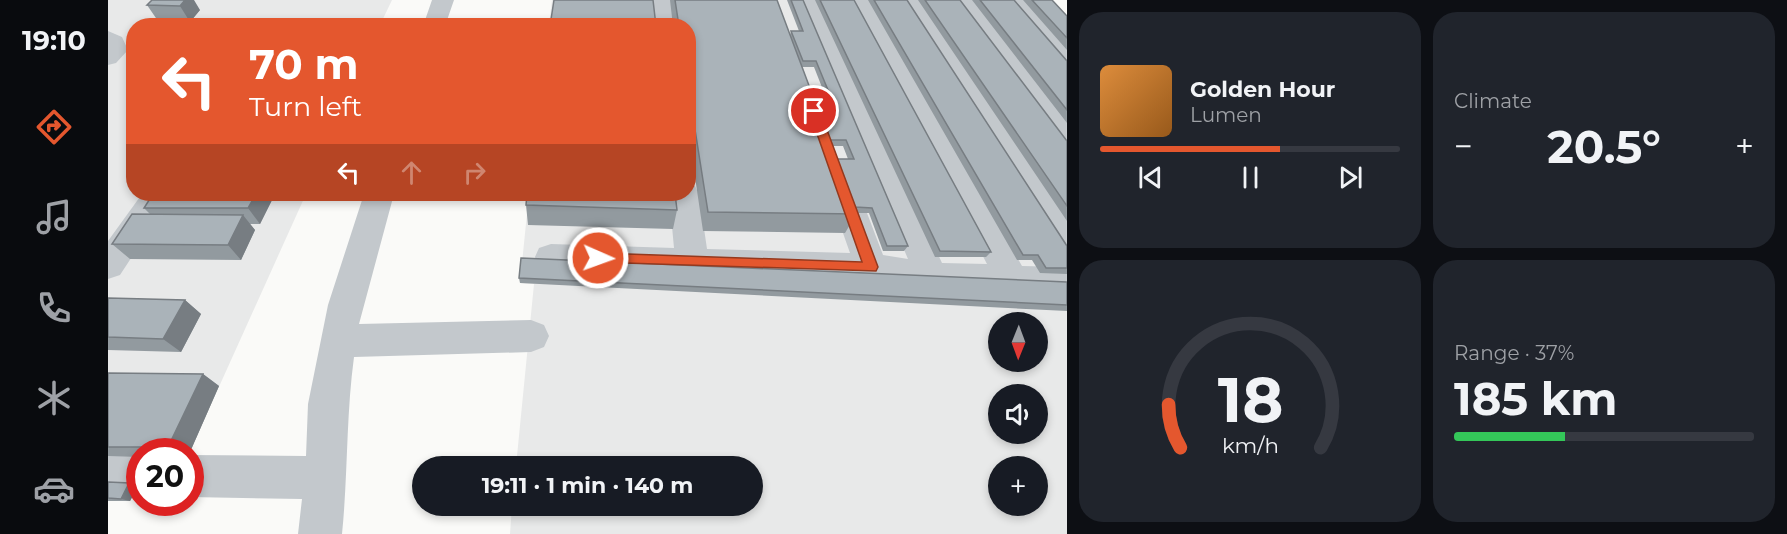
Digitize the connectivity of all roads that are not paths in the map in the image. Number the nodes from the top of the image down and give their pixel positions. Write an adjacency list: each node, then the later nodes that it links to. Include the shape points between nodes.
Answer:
1 (443, 0): 8 (street)
2 (660, 0): 9 (street)
3 (809, 0): 23 (street)
4 (860, 0): 24 (street)
5 (911, 0): 18 (street)
6 (963, 0): 13 (street)
7 (1015, 0): 12 (street)
8 (437, 18)
9 (662, 18)
10 (108, 38): 11 (street, via 116,50)
11 (108, 58)
12 (1067, 59)
13 (1067, 136)
14 (831, 156): 22 (street)
15 (153, 201): 21 (street)
16 (377, 201): 27 (street)
17 (685, 201): 20 (street)
18 (1067, 237)
19 (552, 257): 20 (street)
20 (692, 262): 22 (street)
21 (108, 266)
22 (871, 267): 23 (street)
23 (932, 276): 24 (street)
24 (1012, 279): 25 (street)
25 (1067, 281)
26 (531, 336): 27 (street)
27 (338, 341): 31 (street, via 328,404)
28 (108, 475): 29 (street)
29 (126, 476)
30 (204, 476): 31 (street)
31 (326, 478): 32 (street)
32 (320, 534)

